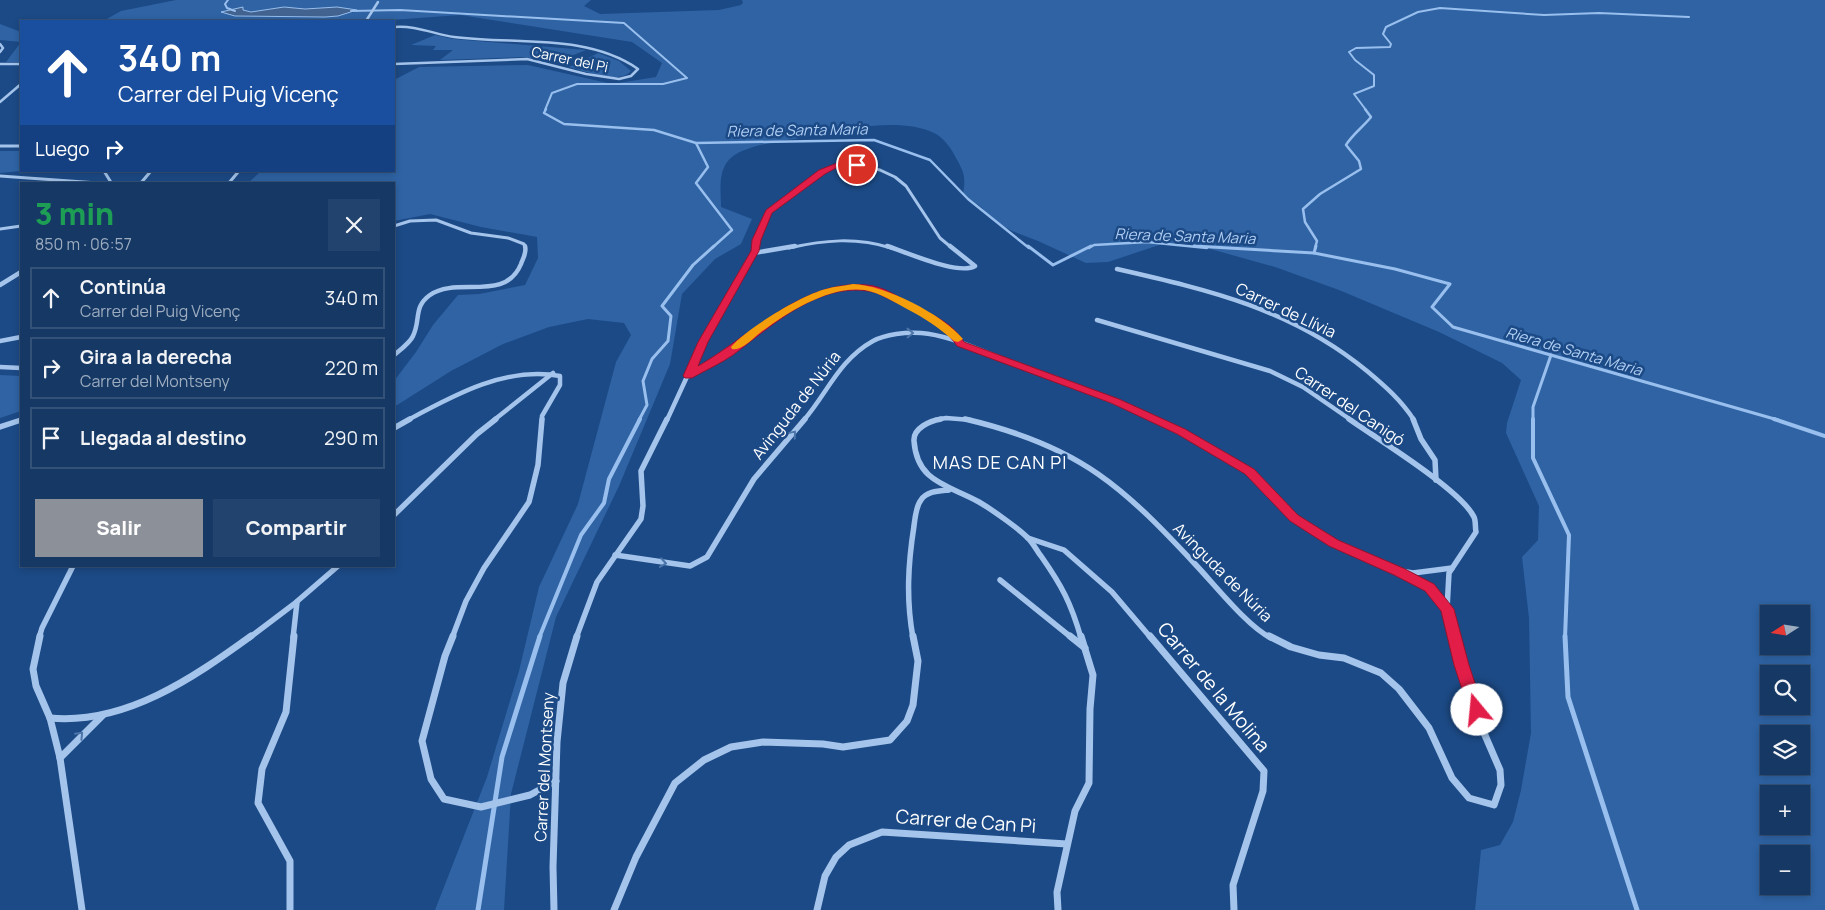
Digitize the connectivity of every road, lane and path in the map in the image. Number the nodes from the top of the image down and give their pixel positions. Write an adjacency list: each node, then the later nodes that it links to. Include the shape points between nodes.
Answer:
1 (378, 2): 2 (street)
2 (367, 20)
3 (395, 27): 8 (street, Carrer del Pi, via 414,27 460,38 578,46 625,60 638,69 628,77 610,79 527,59)
4 (0, 44): 5 (street, via 3,48)
5 (0, 52)
6 (0, 64): 7 (street)
7 (20, 64)
8 (395, 64)
9 (20, 85): 10 (street)
10 (0, 102)
11 (0, 146): 12 (street)
12 (20, 146)
13 (150, 172): 17 (street)
14 (238, 172): 18 (street)
15 (0, 176): 16 (street)
16 (84, 182)
17 (142, 182)
18 (230, 182)
19 (20, 226): 21 (street)
20 (395, 226): 30 (street, via 417,220 440,221 471,233 515,239 524,244 526,251 516,274 507,282 443,290 424,298 413,337)
21 (0, 229)
22 (754, 253): 22 (street, Carrer del Montseny, via 769,212 822,172 849,164 880,170 906,186 936,233 975,266 958,269 875,243 845,240 814,241); 34 (street, Carrer del Montseny, via 703,342)
23 (1117, 269): 38 (street, Carrer de Llívia, via 1245,302 1322,338 1344,352 1393,392 1413,419 1435,460)
24 (20, 273): 25 (street)
25 (0, 285)
26 (1097, 320): 38 (street, Carrer del Canigó, via 1285,377)
27 (20, 337): 28 (street)
28 (0, 341)
29 (960, 344): 34 (street, via 956,336 939,322 880,291 839,288 788,310 728,354); 42 (street, Avinguda de Núria, one-way to 29, via 690,566 707,557 754,479 857,350 896,334 922,333); 46 (street, Avinguda de Núria, via 1115,401 1181,432 1250,472 1294,518 1334,543)
30 (395, 354)
31 (0, 367): 32 (street)
32 (20, 368)
33 (553, 373): 36 (street, via 520,374 462,392); 40 (street, via 476,434); 54 (street, via 560,376 560,385 542,416 538,465 529,502 484,568 466,601 445,656 422,741 431,779 444,798 481,807 530,795)
34 (689, 376): 42 (street, Carrer del Montseny, via 641,471 641,519)
35 (20, 420): 37 (street)
36 (395, 427)
37 (0, 428)
38 (1436, 480): 45 (street, Carrer del Canigó, via 1474,517 1476,532)
39 (950, 490): 41 (street, Avinguda de Núria, via 979,502); 49 (street, Avinguda de Núria, via 920,466 914,437 921,427 946,418 998,427 1051,447 1092,470 1154,521 1264,634 1291,647 1344,658 1381,672 1399,689 1429,728 1452,778 1469,798 1494,805 1501,785 1500,770 1481,726); 59 (street, via 928,493 916,509 908,562 908,609 918,661 913,705 907,721 890,740 843,747 763,742 731,747 704,760 675,783 636,857)
40 (395, 514)
41 (1028, 538): 50 (street, Avinguda de Núria, via 1062,586); 62 (street, Carrer de la Molina, via 1064,550 1112,592 1264,771 1263,791 1233,885)
42 (615, 555): 54 (street, Carrer del Montseny, via 597,582 563,683)
43 (72, 567): 52 (street, via 42,628 35,653 36,686)
44 (337, 567): 48 (street)
45 (1452, 568): 46 (street, via 1413,573); 49 (street, Carrer del Canigó)
46 (1398, 571): 49 (street, Avinguda de Núria, via 1430,588)
47 (1000, 580): 50 (street)
48 (297, 602): 51 (street, via 178,686); 57 (street, via 286,712 262,769 258,803 290,861)
49 (1447, 609)
50 (1086, 648): 55 (street, Avinguda de Núria, via 1093,675 1089,783 1075,811)
51 (104, 715): 52 (street); 53 (street, one-way to 51)
52 (50, 718): 53 (street)
53 (60, 758): 56 (street)
54 (556, 781): 58 (street, Carrer del Montseny)
55 (1067, 844): 60 (street, Carrer de Can Pi, via 882,832 849,845 836,857 825,876); 61 (street, Avinguda de Núria, via 1057,892)
56 (82, 910)
57 (290, 910)
58 (554, 910)
59 (614, 910)
60 (817, 910)
61 (1058, 910)
62 (1234, 910)

